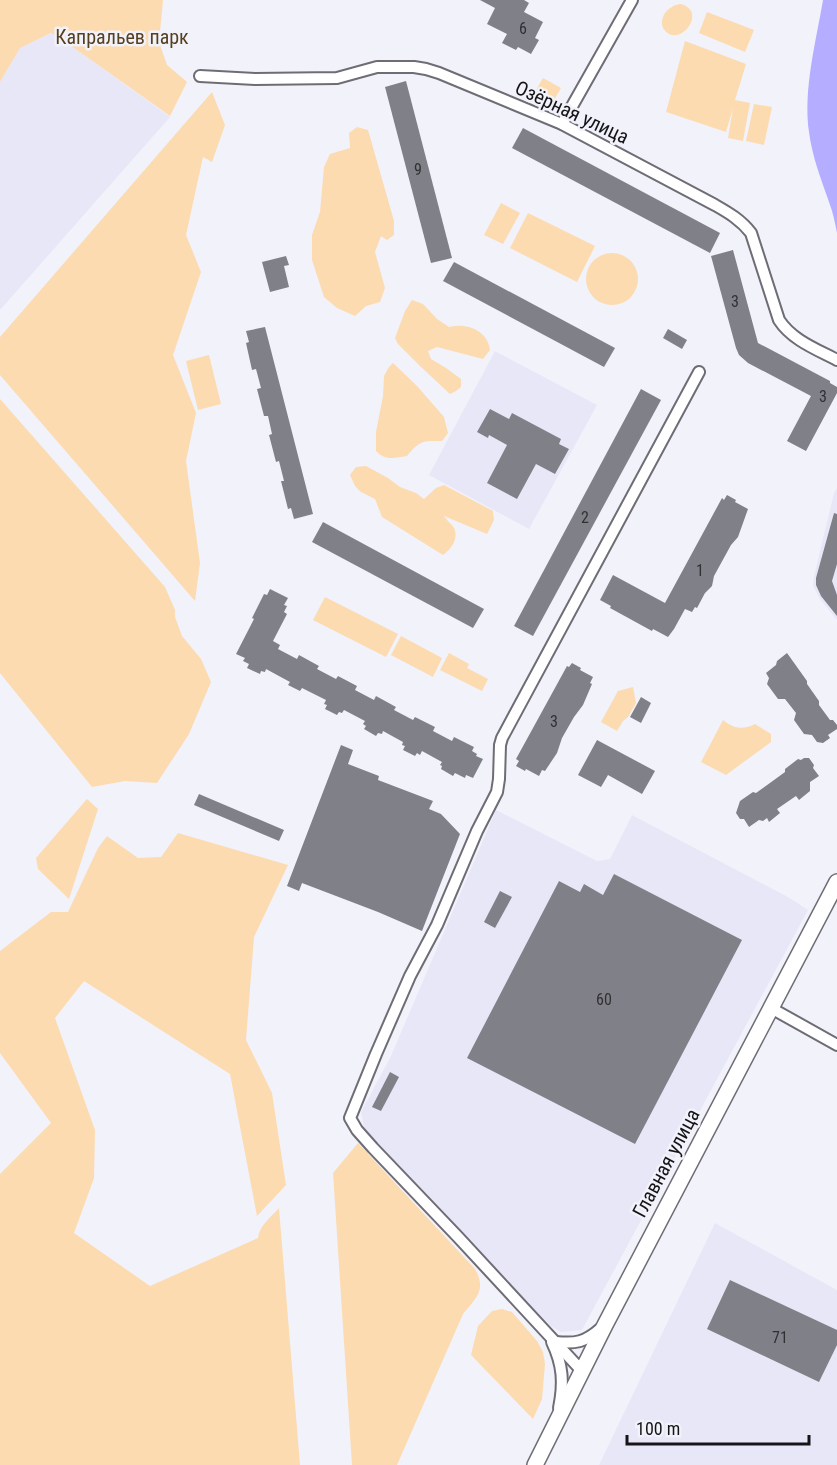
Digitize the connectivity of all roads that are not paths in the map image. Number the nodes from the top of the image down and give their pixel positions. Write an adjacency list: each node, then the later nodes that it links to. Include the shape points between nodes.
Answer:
1 (632, 0): 3 (street)
2 (200, 76): 3 (street, Озёрная улица, via 337,78 377,67 414,67 439,73)
3 (562, 124): 4 (street, Озёрная улица, via 735,216 751,233 785,330)
4 (837, 360)
5 (699, 372): 10 (street, via 502,738 497,792 405,986 350,1118 373,1148)
6 (837, 882): 7 (main road, Главная улица)
7 (771, 1008): 8 (street); 9 (main road, Главная улица)
8 (837, 1045)
9 (605, 1325): 11 (street, via 579,1342); 12 (main road, Главная улица)
10 (546, 1331): 11 (street); 13 (street, via 563,1375)
11 (556, 1342): 12 (street)
12 (582, 1371): 13 (main road, Главная улица)
13 (552, 1431): 14 (main road, Главная улица)
14 (535, 1465)

